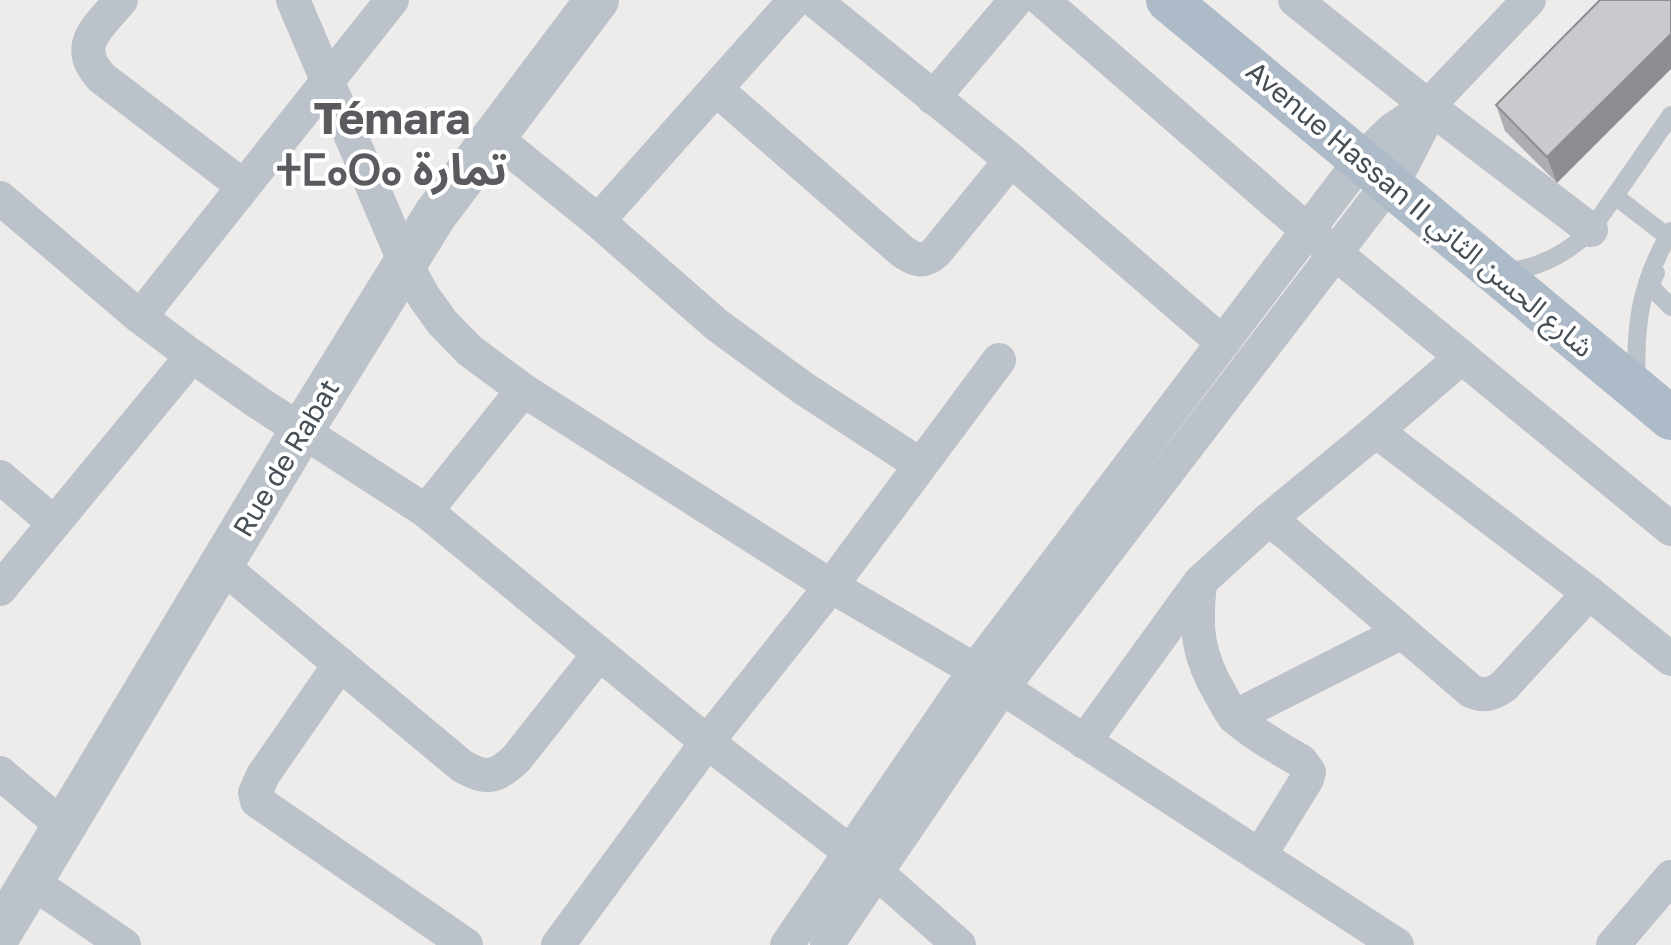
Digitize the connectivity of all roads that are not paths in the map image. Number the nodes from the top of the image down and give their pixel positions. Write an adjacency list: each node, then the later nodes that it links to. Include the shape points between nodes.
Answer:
1 (121, 0): 20 (street, via 89,43 86,52 93,69)
2 (293, 0): 12 (street)
3 (392, 0): 12 (street)
4 (795, 0): 13 (street)
5 (814, 0): 14 (street)
6 (1016, 0): 14 (street)
7 (1042, 0): 24 (street)
8 (1168, 0): 19 (main road, Avenue Hassan II شارع الحسن الثاني)
9 (1295, 0): 15 (street)
10 (1529, 0): 15 (street)
11 (586, 4): 17 (street, Rue de Rabat)
12 (327, 81): 20 (street); 28 (street)
13 (717, 90): 18 (street, via 919,261 936,252); 23 (street)
14 (933, 98): 18 (street)
15 (1428, 106): 19 (street, via 1392,130); 25 (street)
16 (1671, 115): 21 (lane)
17 (493, 136): 23 (street); 28 (street, Rue de Rabat)
18 (1011, 160): 32 (street)
19 (1375, 172): 24 (street); 27 (street); 29 (main road, Avenue Hassan II شارع الحسن الثاني)
20 (243, 186): 31 (street)
21 (1615, 196): 25 (lane); 26 (lane)
22 (0, 198): 31 (street)
23 (598, 221): 41 (street, via 717,325)
24 (1307, 230): 27 (street); 32 (street)
25 (1591, 230): 29 (lane, via 1548,261)
26 (1670, 239): 30 (lane, via 1652,280 1653,289); 37 (lane, via 1654,259 1642,302)
27 (1335, 252): 34 (street); 56 (street)
28 (405, 263): 36 (street, via 442,322 469,350); 39 (street, Rue de Rabat)
29 (1496, 272): 37 (main road, Avenue Hassan II شارع الحسن الثاني)
30 (1671, 307)
31 (140, 317): 33 (street)
32 (1223, 343): 56 (street)
33 (192, 356): 39 (street); 45 (street)
34 (1462, 357): 40 (street); 46 (street)
35 (999, 360): 41 (street)
36 (523, 390): 43 (street); 49 (street)
37 (1638, 390): 38 (main road, Avenue Hassan II شارع الحسن الثاني)
38 (1671, 418)
39 (302, 430): 43 (street); 47 (street, Rue de Rabat)
40 (1376, 431): 44 (street); 51 (street)
41 (919, 464): 49 (street)
42 (0, 477): 45 (street)
43 (426, 511): 53 (street)
44 (1268, 520): 48 (street); 52 (street)
45 (54, 523): 50 (street)
46 (1671, 529)
47 (222, 566): 55 (street); 61 (street, Rue de Rabat)
48 (1200, 582): 57 (street, via 1196,621 1203,660); 59 (street)
49 (831, 586): 56 (street); 58 (street)
50 (0, 589)
51 (1589, 593): 52 (street, via 1504,686 1486,695 1471,691); 54 (street)
52 (1402, 632): 57 (street)
53 (599, 654): 55 (street, via 516,759 488,777 462,766); 58 (street)
54 (1671, 659)
55 (340, 664): 69 (street, via 263,775 257,801)
56 (988, 679): 59 (street); 63 (street)
57 (1234, 717): 62 (street, via 1301,761 1309,772)
58 (707, 742): 63 (street); 70 (street)
59 (1084, 742): 62 (street)
60 (0, 773): 61 (street)
61 (65, 828): 65 (street, Rue de Rabat)
62 (1260, 855): 67 (street)
63 (863, 862): 71 (street); 72 (street); 73 (street)
64 (1671, 877): 74 (street)
65 (32, 882): 66 (street, Rue de Rabat); 68 (street)
66 (0, 933)
67 (1388, 942)
68 (124, 945)
69 (466, 945)
70 (558, 945)
71 (787, 945)
72 (827, 945)
73 (959, 945)
74 (1613, 945)

